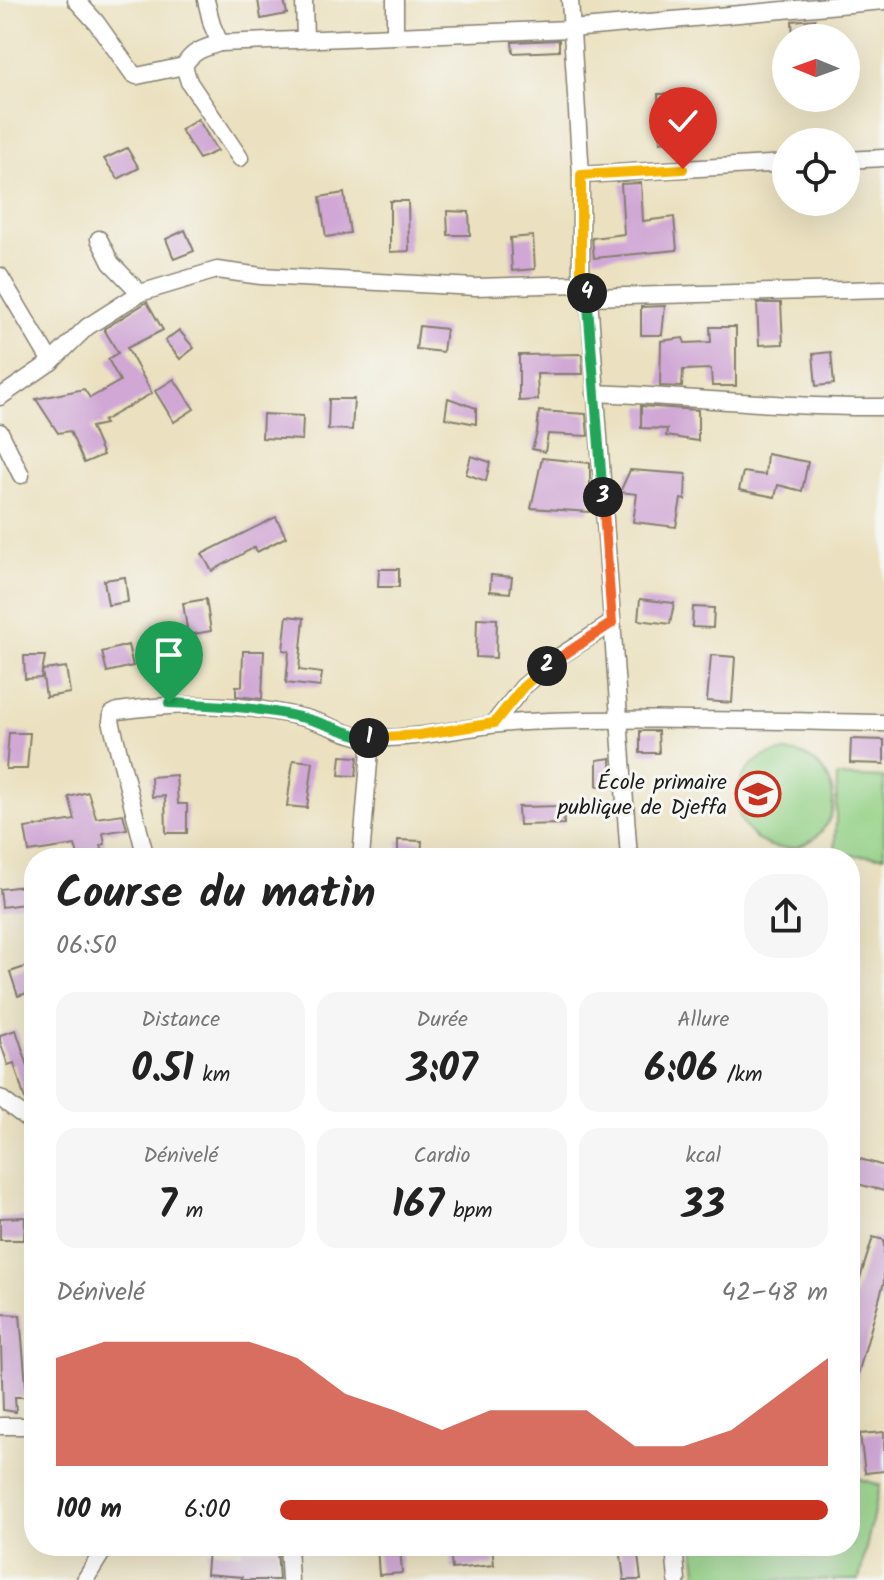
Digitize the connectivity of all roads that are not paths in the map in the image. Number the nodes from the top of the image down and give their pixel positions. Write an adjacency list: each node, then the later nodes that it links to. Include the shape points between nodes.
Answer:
1 (76, 0): 11 (street, via 133,74)
2 (206, 0): 10 (street)
3 (304, 0): 9 (street)
4 (395, 0): 8 (street)
5 (570, 0): 7 (street)
6 (884, 1): 7 (street)
7 (571, 29): 8 (street); 16 (street)
8 (395, 36): 9 (street)
9 (305, 39): 10 (street)
10 (220, 43): 11 (street, via 200,49)
11 (184, 66): 12 (street, via 189,82)
12 (240, 158)
13 (884, 158): 14 (street)
14 (860, 159)
15 (772, 164): 16 (street)
16 (581, 175): 20 (street)
17 (99, 239): 21 (street, via 111,263)
18 (0, 276): 22 (street)
19 (884, 289): 20 (street)
20 (585, 291): 21 (street, via 217,270); 23 (street)
21 (140, 293): 22 (street, via 87,327)
22 (51, 362): 24 (street)
23 (595, 393): 25 (street, via 813,408); 28 (street)
24 (0, 397)
25 (884, 407)
26 (0, 432): 27 (street)
27 (21, 475)
28 (612, 623): 29 (street); 30 (street, via 523,687)
29 (618, 718): 30 (street); 31 (street); 35 (street)
30 (494, 723): 32 (street)
31 (884, 723)
32 (371, 738): 33 (street, via 308,719 235,706 169,703 118,711 111,721); 34 (street)
33 (143, 848)
34 (362, 848)
35 (628, 848)
36 (0, 1098): 37 (street)
37 (24, 1116)
38 (0, 1426): 39 (street)
39 (24, 1426)
40 (100, 1556): 43 (street)
41 (289, 1556): 44 (street)
42 (675, 1556): 45 (street)
43 (85, 1580)
44 (290, 1580)
45 (677, 1580)

